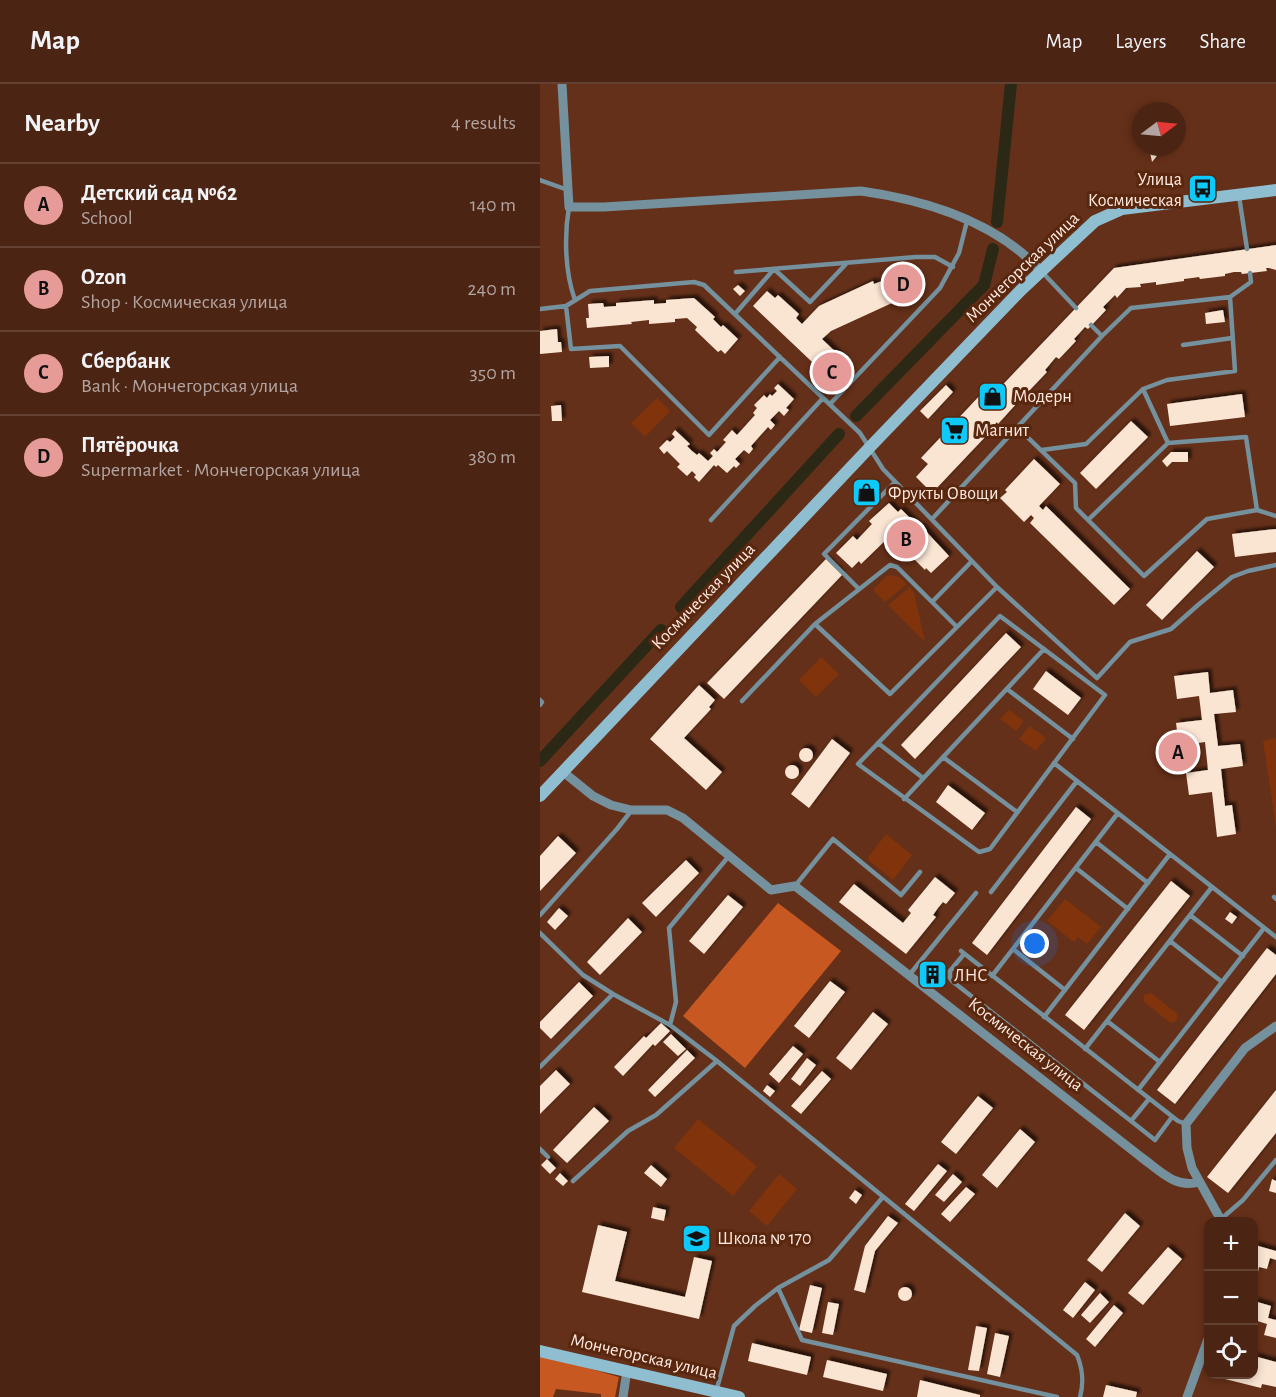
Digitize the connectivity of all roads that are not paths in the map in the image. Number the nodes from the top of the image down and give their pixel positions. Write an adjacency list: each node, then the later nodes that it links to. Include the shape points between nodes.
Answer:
1 (562, 84): 3 (street)
2 (540, 180): 3 (lane)
3 (568, 190): 6 (street)
4 (1276, 190): 5 (street, Мончегорская улица)
5 (1239, 194): 8 (lane); 12 (street, Мончегорская улица, via 1122,209 1105,215 1081,232)
6 (569, 207): 7 (street, via 861,190 896,195); 16 (lane, via 569,284)
7 (967, 220): 10 (lane); 12 (street, via 1018,250)
8 (1247, 249)
9 (846, 264): 10 (lane, via 935,257); 11 (lane); 11 (lane, via 810,302)
10 (953, 267): 28 (lane, via 940,288)
11 (774, 269): 13 (lane); 20 (lane)
12 (1041, 271): 18 (lane); 31 (street, Мончегорская улица)
13 (736, 272)
14 (1250, 273): 15 (lane, via 1251,282)
15 (1230, 297): 22 (lane, via 1131,308); 23 (lane)
16 (574, 300): 17 (lane); 20 (lane, via 590,291 694,282 704,285)
17 (566, 306): 19 (lane); 25 (lane, via 571,349 620,346 709,435)
18 (1076, 308)
19 (540, 309)
20 (735, 314): 25 (lane)
21 (1091, 325): 22 (lane)
22 (1102, 336): 29 (lane)
23 (1232, 338): 24 (lane); 26 (lane, via 1235,371 1167,380)
24 (1183, 345)
25 (780, 357): 27 (lane)
26 (1143, 389): 30 (lane); 32 (lane, via 1086,444)
27 (823, 398): 28 (lane); 36 (lane)
28 (830, 404): 31 (lane)
29 (1017, 427): 32 (lane); 37 (lane)
30 (1168, 442): 34 (lane, via 1246,437); 38 (lane)
31 (870, 447): 33 (lane); 55 (street, Космическая улица)
32 (1042, 450): 38 (lane, via 1075,483 1076,508)
33 (895, 482): 37 (lane); 42 (lane, via 824,554)
34 (1257, 510): 35 (lane); 38 (lane, via 1207,519 1144,576)
35 (1276, 516)
36 (711, 519)
37 (932, 519): 39 (lane)
38 (1088, 520)
39 (972, 561): 41 (lane); 43 (lane)
40 (1276, 565): 41 (lane, via 1232,577 1171,629 1130,642 1097,678)
41 (997, 587): 45 (lane)
42 (859, 589): 43 (lane, via 886,567 894,566); 44 (lane)
43 (932, 602): 45 (lane)
44 (815, 624): 45 (lane, via 890,694); 49 (lane)
45 (957, 627)
46 (1044, 649): 47 (lane); 51 (lane, via 1105,695); 52 (lane, via 1000,616)
47 (1007, 689): 51 (lane); 53 (lane)
48 (540, 700): 50 (lane)
49 (742, 701)
50 (540, 705)
51 (1073, 739): 54 (lane)
52 (878, 743): 56 (lane); 59 (lane, via 858,764)
53 (943, 757): 56 (lane); 61 (lane)
54 (1054, 764): 57 (lane); 61 (lane)
55 (562, 771): 58 (street, Космическая улица); 60 (street, via 593,796 611,806)
56 (923, 778): 59 (lane)
57 (1077, 782): 62 (lane); 72 (lane)
58 (540, 795)
59 (904, 799): 61 (lane, via 978,852 990,849)
60 (631, 810): 65 (street, via 667,810 683,818); 74 (lane)
61 (1017, 813)
62 (1118, 813): 63 (lane); 64 (lane)
63 (1096, 842): 66 (lane); 68 (lane)
64 (1170, 854): 68 (lane); 70 (lane)
65 (729, 856): 69 (street, via 771,890); 89 (lane, via 669,928 676,1002)
66 (1076, 868): 73 (lane); 80 (lane)
67 (920, 872): 69 (lane, via 901,896 833,839)
68 (1148, 883): 73 (lane)
69 (795, 886): 82 (street, Космическая улица)
70 (1212, 886): 75 (lane); 76 (lane)
71 (976, 892): 82 (lane)
72 (991, 892)
73 (1128, 909): 85 (lane)
74 (540, 915)
75 (1190, 915): 79 (lane); 81 (lane)
76 (1264, 928): 78 (lane); 81 (lane)
77 (540, 933): 86 (lane, via 583,975)
78 (1276, 937)
79 (1170, 941): 84 (lane); 88 (lane)
80 (1013, 949): 83 (lane); 85 (lane)
81 (1243, 956): 84 (lane)
82 (909, 976): 104 (street, Космическая улица, via 1174,1182)
83 (992, 976): 87 (lane); 98 (lane, via 962,952 950,971 952,981)
84 (1222, 982): 93 (lane)
85 (1065, 990): 87 (lane)
86 (613, 994): 89 (lane); 94 (lane)
87 (1044, 1017): 91 (lane)
88 (1107, 1021): 91 (lane); 93 (lane)
89 (670, 1025): 92 (lane)
90 (1276, 1026): 99 (street, via 1245,1048)
91 (1085, 1049): 95 (lane)
92 (717, 1061): 103 (lane, via 656,1115 628,1131); 105 (lane)
93 (1160, 1062): 95 (lane)
94 (540, 1066)
95 (1138, 1090): 96 (lane)
96 (1149, 1099): 97 (lane); 98 (lane)
97 (1172, 1117): 98 (lane, via 1155,1140); 99 (lane)
98 (1131, 1122)
99 (1186, 1124): 104 (street, via 1189,1158)
100 (540, 1149): 101 (lane)
101 (548, 1157)
102 (1276, 1160): 107 (lane)
103 (573, 1181)
104 (1199, 1182): 106 (street)
105 (884, 1197): 108 (lane, via 829,1260); 116 (lane, via 1077,1355 1082,1367)
106 (1220, 1217)
107 (1225, 1217)
108 (778, 1288): 112 (lane, via 734,1326); 115 (lane, via 802,1340)
109 (540, 1351): 111 (street, Мончегорская улица)
110 (1204, 1352): 117 (street)
111 (627, 1370): 112 (street, Мончегорская улица); 113 (street)
112 (716, 1392): 114 (street, Мончегорская улица)
113 (622, 1397)
114 (739, 1397)
115 (1057, 1397)
116 (1080, 1397)
117 (1187, 1397)

